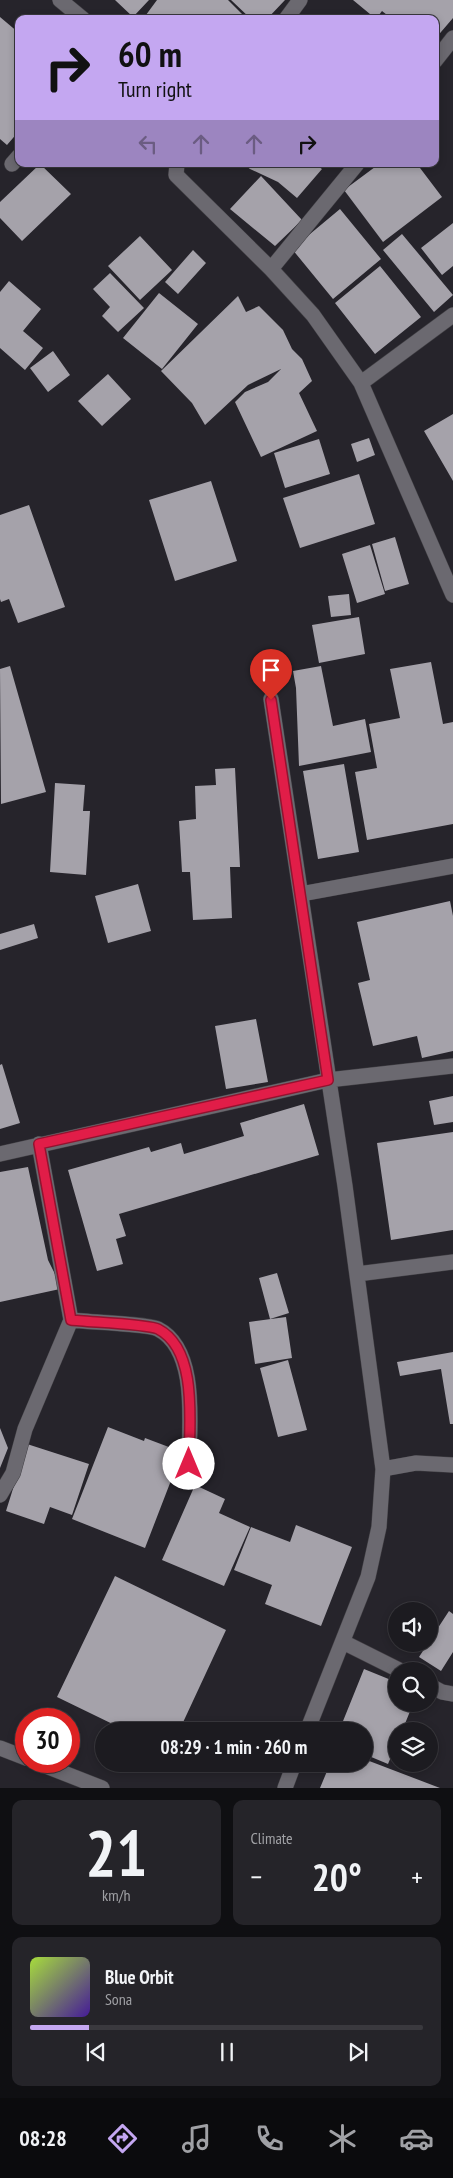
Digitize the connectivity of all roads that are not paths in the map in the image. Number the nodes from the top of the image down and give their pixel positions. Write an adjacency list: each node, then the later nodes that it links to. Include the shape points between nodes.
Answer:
1 (60, 0): 3 (street)
2 (300, 0): 4 (street)
3 (79, 15)
4 (289, 15)
5 (453, 38): 6 (street)
6 (439, 56)
7 (177, 167): 9 (street, via 176,176)
8 (355, 167): 9 (street)
9 (270, 269): 11 (street, via 313,315)
10 (453, 315): 11 (street)
11 (361, 383): 12 (street)
12 (453, 595)
13 (271, 700): 15 (street)
14 (453, 866): 15 (street)
15 (301, 894): 17 (street)
16 (453, 1066): 17 (street)
17 (328, 1080): 18 (street); 21 (street)
18 (39, 1144): 19 (street); 22 (street)
19 (0, 1154)
20 (453, 1262): 21 (street)
21 (357, 1274): 25 (street)
22 (71, 1320): 23 (street, via 158,1329 175,1344 188,1376); 26 (street, via 24,1429 12,1473)
23 (189, 1464)
24 (453, 1465): 25 (street, via 416,1464)
25 (383, 1469): 27 (street, via 379,1527 368,1577)
26 (0, 1495)
27 (343, 1642): 28 (street); 31 (street)
28 (388, 1664)
29 (438, 1690): 30 (street)
30 (453, 1694)
31 (311, 1722)
32 (0, 1748): 33 (street)
33 (15, 1754)
34 (291, 1772): 37 (street)
35 (64, 1773): 36 (street)
36 (102, 1788)
37 (285, 1788)

